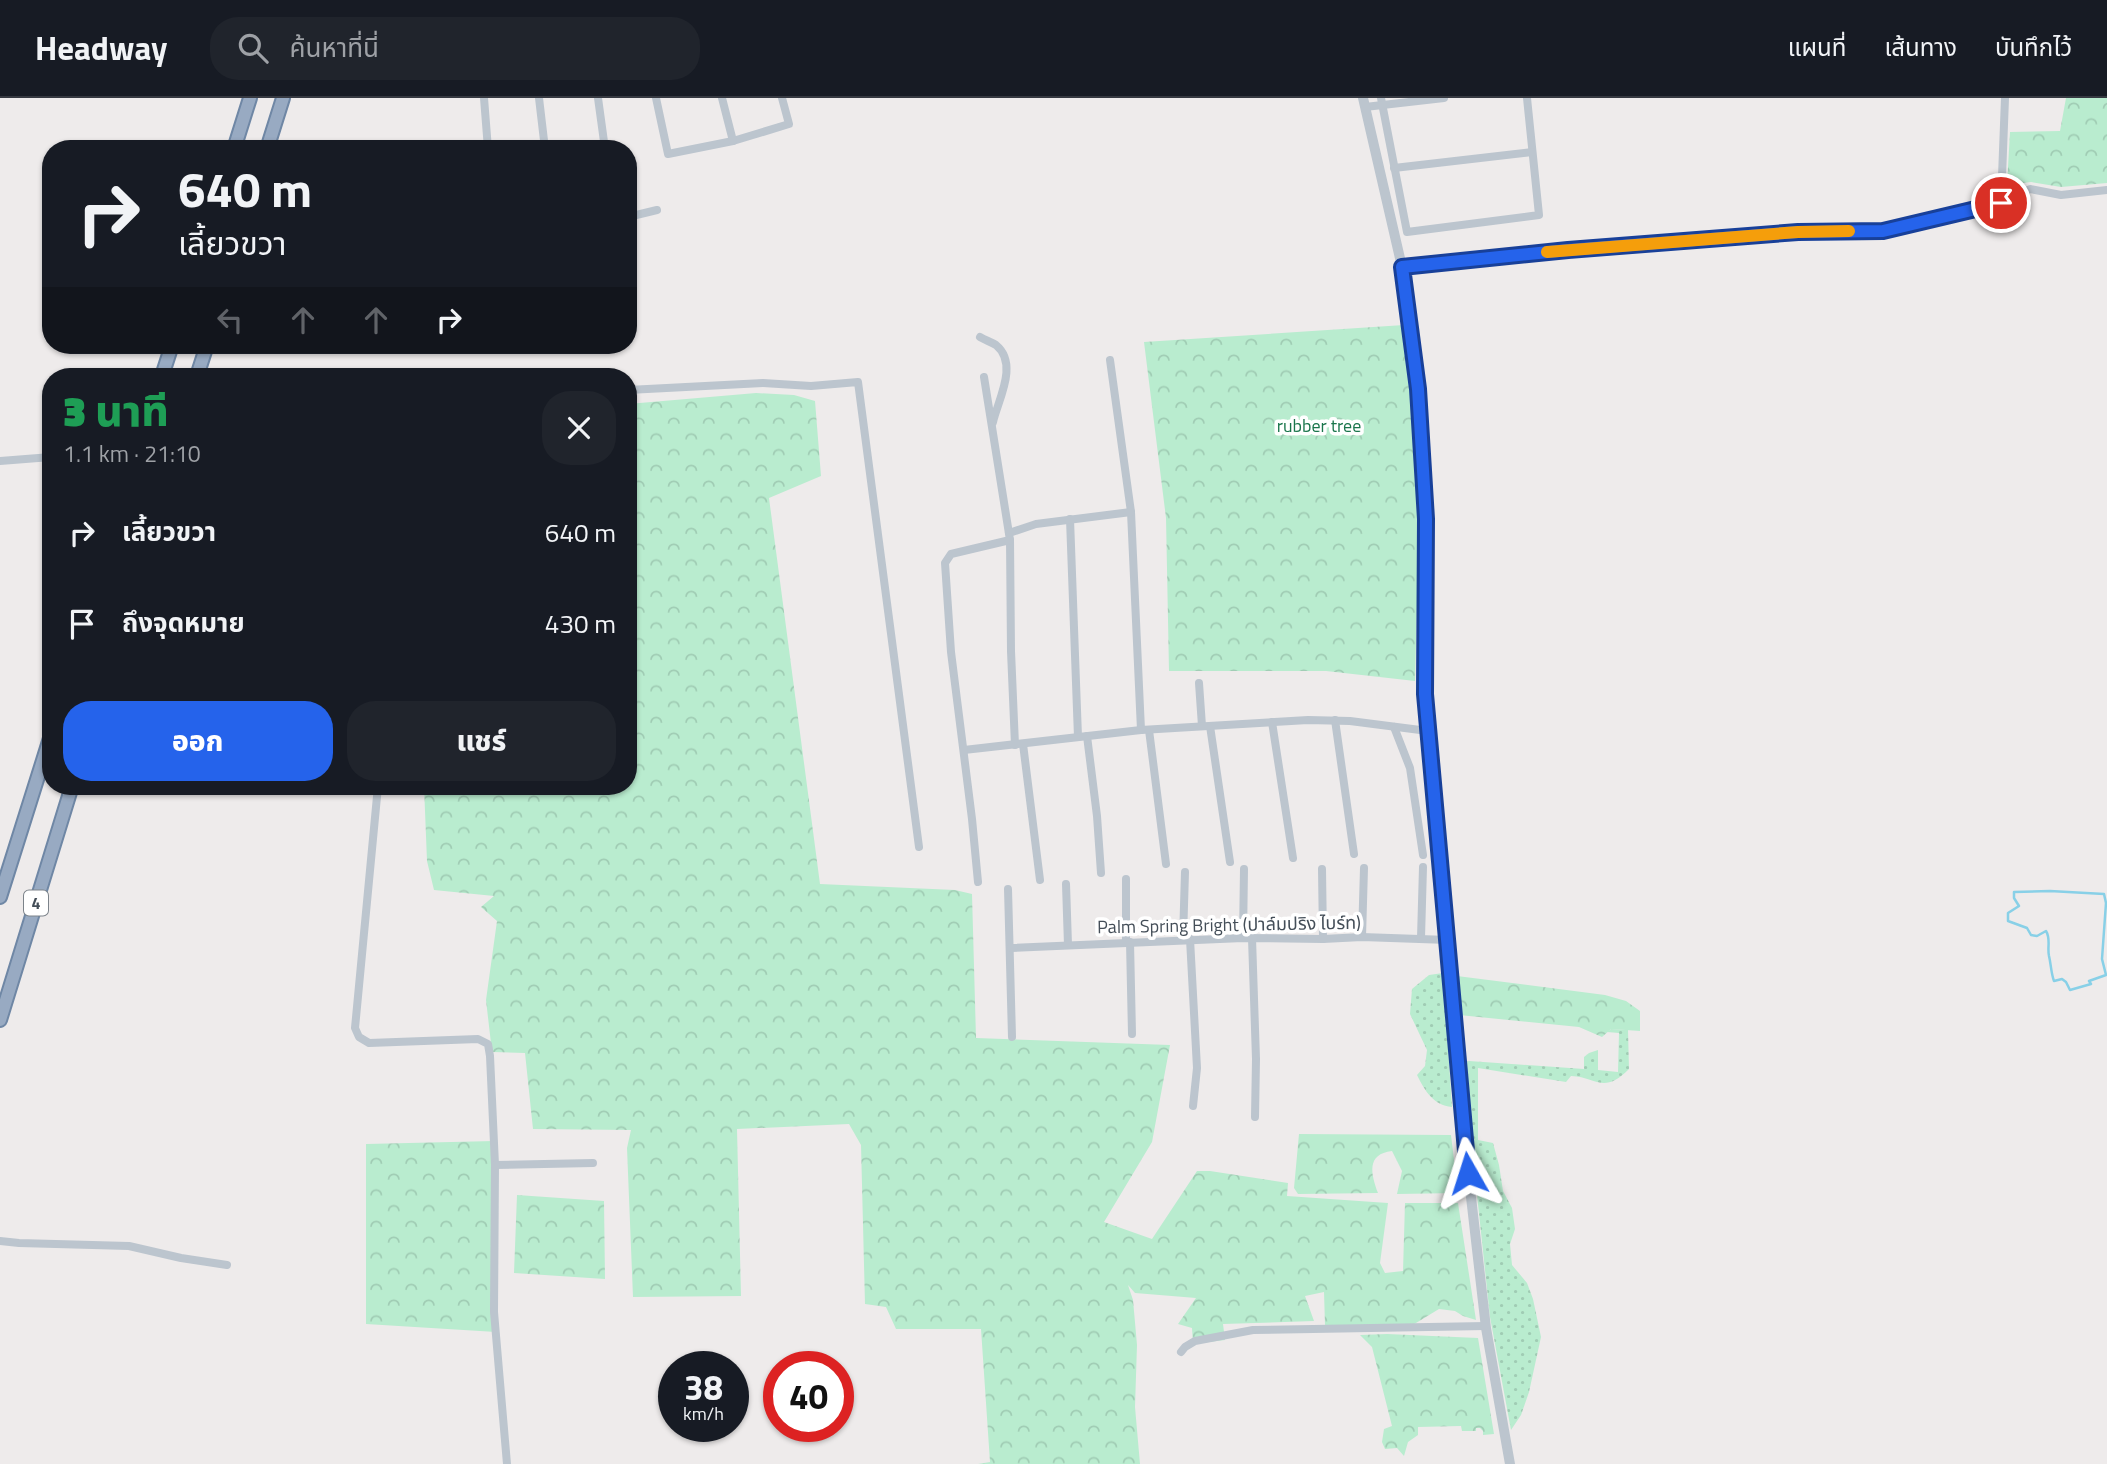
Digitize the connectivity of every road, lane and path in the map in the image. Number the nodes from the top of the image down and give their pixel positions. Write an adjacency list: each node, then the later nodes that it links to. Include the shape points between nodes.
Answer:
1 (250, 98): 14 (highway)
2 (283, 98): 15 (highway)
3 (484, 98): 16 (street)
4 (539, 98): 17 (street)
5 (598, 98): 18 (street)
6 (656, 98): 19 (street, via 667,154)
7 (722, 98): 19 (street)
8 (782, 98): 19 (street, via 789,124)
9 (1444, 98): 12 (street)
10 (1527, 98): 20 (street)
11 (2005, 98): 23 (street)
12 (1381, 102): 13 (street); 21 (street)
13 (1364, 103): 26 (street)
14 (237, 140)
15 (271, 140)
16 (487, 140)
17 (544, 140)
18 (604, 140)
19 (733, 141)
20 (1532, 152): 21 (street); 21 (street, via 1539,215 1407,232)
21 (1394, 168)
22 (2107, 190): 23 (street, via 2061,195 2030,189)
23 (2001, 203): 26 (street, via 1883,231 1798,232)
24 (657, 209): 25 (street)
25 (637, 215)
26 (1402, 267): 43 (street, via 1418,389 1426,519)
27 (981, 337): 31 (street, via 1003,353 1006,362)
28 (1110, 360): 34 (street)
29 (984, 377): 31 (street)
30 (637, 390): 51 (street, via 858,382)
31 (992, 429): 36 (street)
32 (42, 458): 33 (street)
33 (0, 461)
34 (1131, 512): 35 (street); 42 (street)
35 (1070, 519): 36 (street, via 1036,524); 45 (street)
36 (1009, 536): 46 (street, via 1011,651); 47 (street, via 951,554 946,560 951,652)
37 (1199, 682): 40 (street)
38 (1335, 720): 39 (street); 41 (street); 52 (street)
39 (1272, 722): 40 (street); 54 (street)
40 (1206, 726): 42 (street); 55 (street)
41 (1394, 727): 43 (street); 53 (street, via 1410,768)
42 (1145, 730): 44 (street); 56 (street)
43 (1428, 731): 74 (street)
44 (1087, 736): 45 (street); 62 (street)
45 (1078, 737): 46 (street)
46 (1019, 744): 47 (street); 64 (street)
47 (964, 750): 65 (street)
48 (42, 764): 68 (highway, 4)
49 (69, 795): 78 (highway, 4)
50 (377, 795): 84 (street, via 355,1028 369,1043 478,1039 488,1044)
51 (919, 847)
52 (1354, 853)
53 (1423, 855)
54 (1293, 858)
55 (1230, 862)
56 (1166, 864)
57 (1423, 867): 71 (street)
58 (1364, 868): 69 (street)
59 (1244, 869): 70 (street)
60 (1322, 869): 73 (street)
61 (1185, 872): 72 (street)
62 (1101, 873)
63 (1126, 879): 75 (street)
64 (1040, 880)
65 (978, 882)
66 (1066, 884): 76 (street)
67 (1008, 889): 77 (street)
68 (0, 897)
69 (1362, 937): 71 (street, Palm Spring Bright (ปาล์มปริง ไบร์ท)); 73 (street, Palm Spring Bright (ปาล์มปริง ไบร์ท))
70 (1248, 938): 72 (street, Palm Spring Bright (ปาล์มปริง ไบร์ท)); 73 (street, Palm Spring Bright (ปาล์มปริง ไบร์ท)); 82 (street)
71 (1421, 938): 74 (street, Palm Spring Bright (ปาล์มปริง ไบร์ท))
72 (1187, 939): 75 (street, Palm Spring Bright (ปาล์มปริง ไบร์ท)); 81 (street, via 1197,1068)
73 (1323, 939)
74 (1448, 940): 87 (street)
75 (1128, 942): 76 (street, Palm Spring Bright (ปาล์มปริง ไบร์ท)); 79 (street)
76 (1068, 945): 77 (street, Palm Spring Bright (ปาล์มปริง ไบร์ท))
77 (1011, 948): 80 (street)
78 (0, 1020)
79 (1132, 1034)
80 (1012, 1037)
81 (1193, 1107)
82 (1255, 1117)
83 (593, 1163): 84 (street)
84 (495, 1165): 89 (street, via 494,1312)
85 (0, 1241): 86 (street, via 129,1246)
86 (227, 1265)
87 (1486, 1326): 88 (street, via 1254,1330 1195,1341); 90 (street)
88 (1181, 1352)
89 (507, 1464)
90 (1510, 1464)

